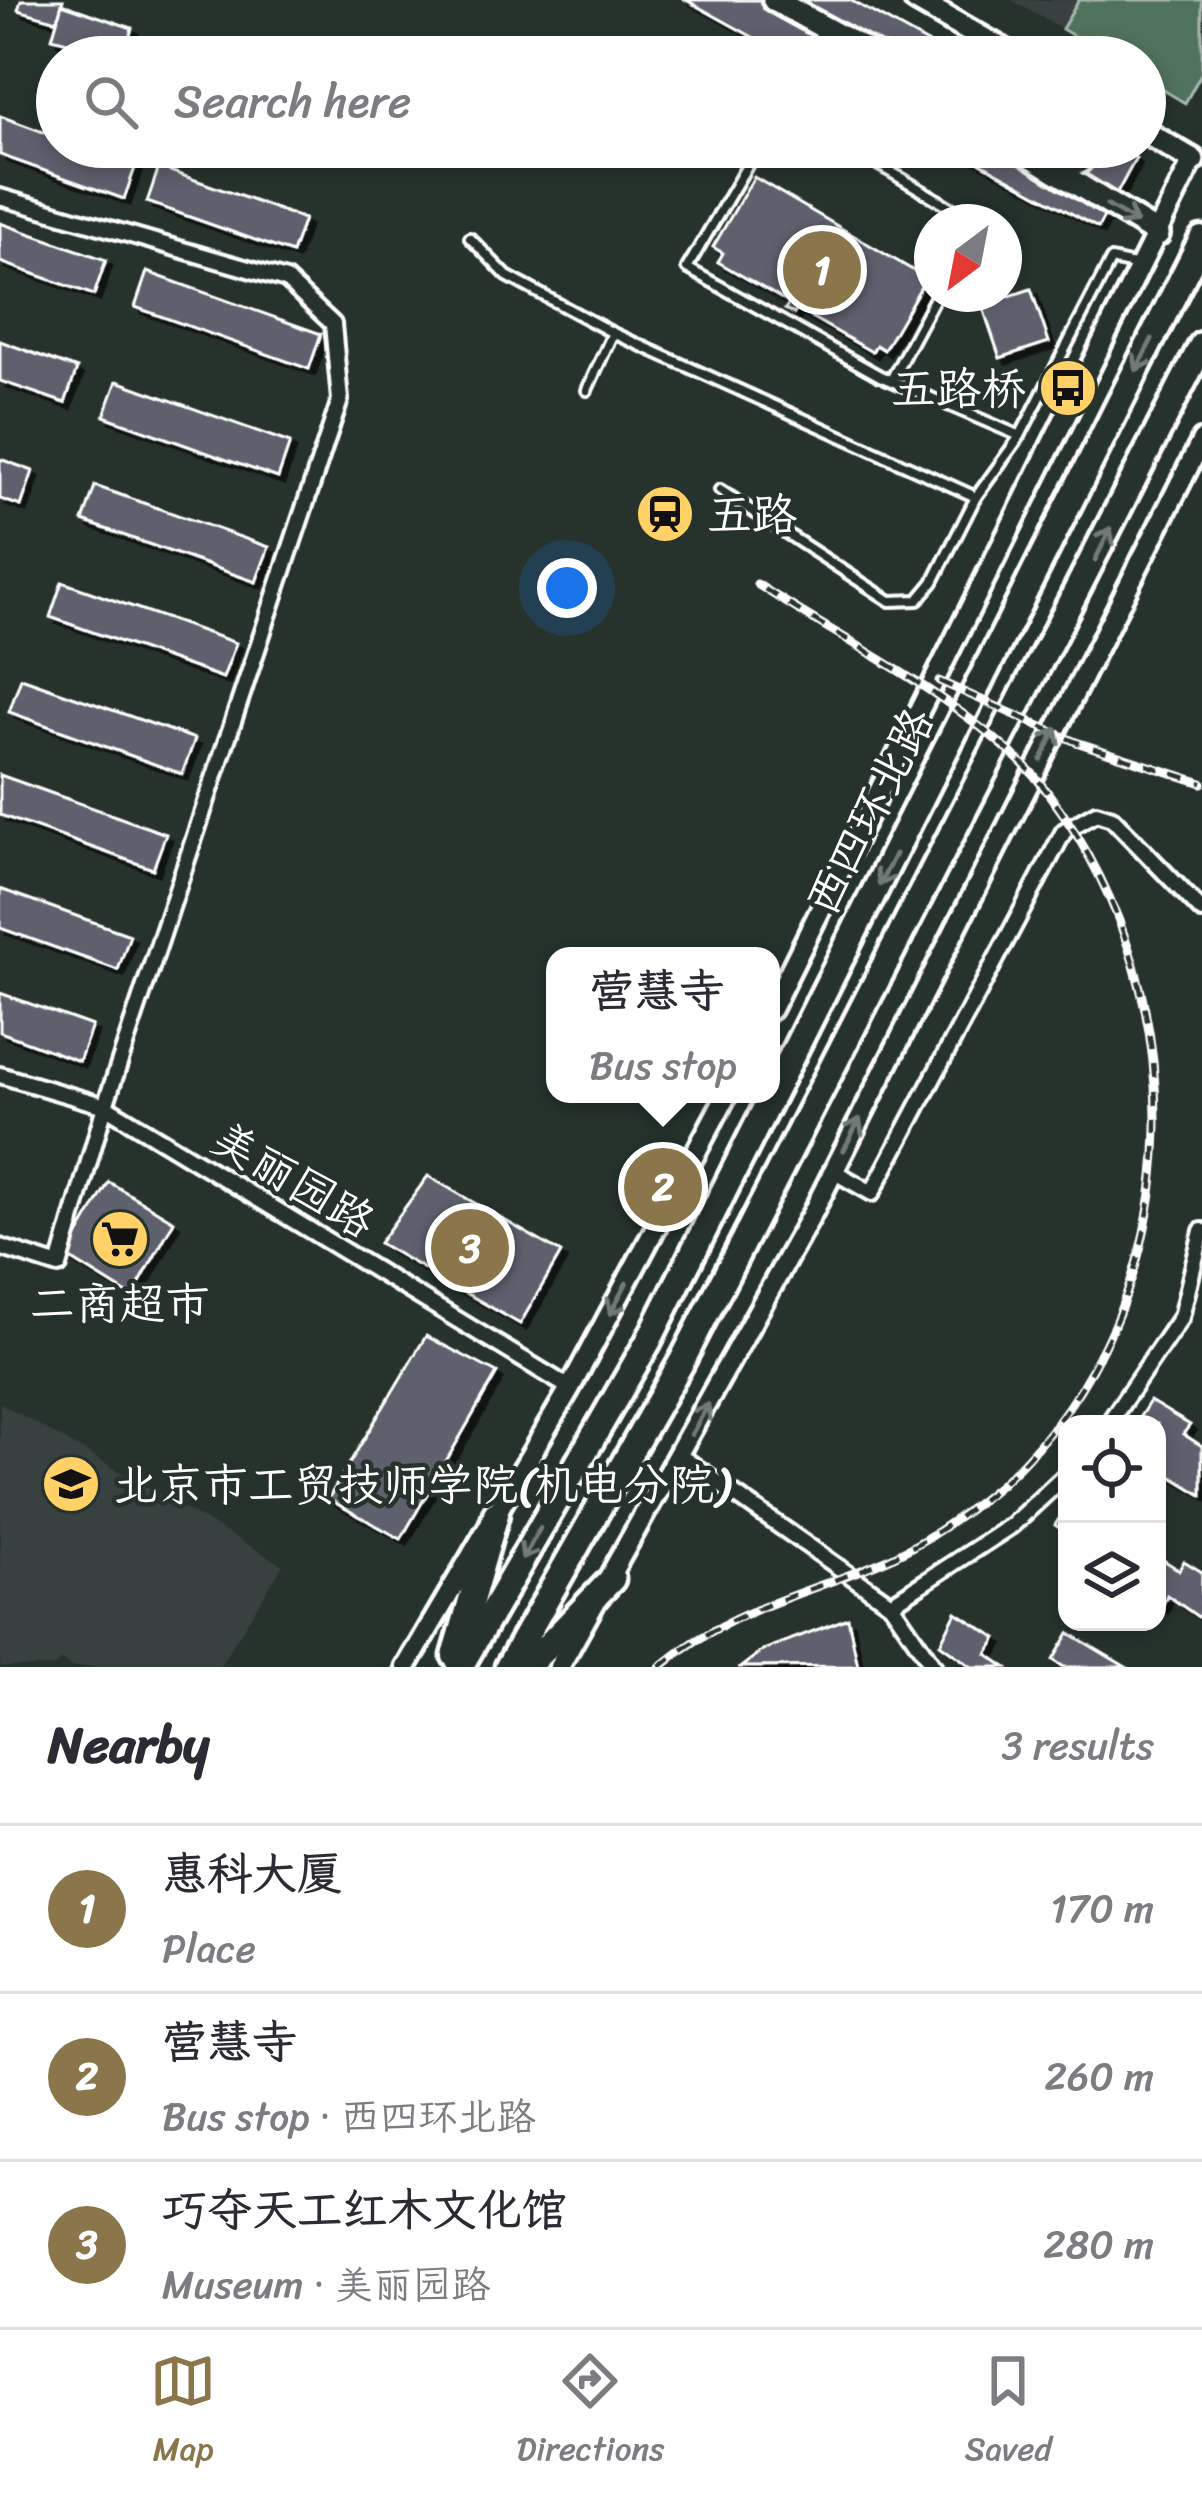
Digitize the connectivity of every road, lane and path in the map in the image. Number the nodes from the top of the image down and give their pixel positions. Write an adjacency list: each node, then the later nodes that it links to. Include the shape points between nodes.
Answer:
1 (774, 0): 3 (main road)
2 (916, 0): 4 (main road)
3 (834, 36)
4 (979, 36)
5 (1166, 144): 6 (main road)
6 (1193, 160): 12 (street, 西四环北路)
7 (746, 168): 19 (lane, via 687,268)
8 (1051, 168): 12 (main road, one-way to 12)
9 (886, 169): 11 (lane)
10 (0, 197): 31 (street, via 286,280 333,324 340,400)
11 (945, 204)
12 (1158, 234): 15 (street, 西四环北路)
13 (470, 238): 17 (lane, via 507,276)
14 (1202, 239): 28 (highway, 西四环北路, one-way to 28)
15 (1141, 266): 21 (lane, via 1111,260); 26 (street, 西四环北路)
16 (927, 312): 19 (lane)
17 (613, 333): 20 (lane); 24 (lane)
18 (1202, 345): 44 (highway, 西四环北路, one-way to 18, via 682,1360)
19 (891, 380): 21 (lane)
20 (587, 390)
21 (1020, 436): 24 (lane)
22 (1202, 440): 32 (street, one-way to 22)
23 (719, 490): 24 (lane, via 890,601 918,600 933,582)
24 (976, 497)
25 (1202, 911): 32 (street, via 1112,818 1096,814 1064,831 872,1193)
26 (780, 991)
27 (0, 1075): 31 (street, 美丽园路)
28 (780, 1079)
29 (722, 1103): 35 (street, one-way to 35)
30 (768, 1103): 43 (highway, 西四环北路, one-way to 43, via 648,1342)
31 (104, 1106): 34 (street, via 59,1266); 35 (street, 美丽园路)
32 (833, 1171): 37 (street, one-way to 32)
33 (1202, 1232): 36 (street, via 1181,1317)
34 (0, 1247)
35 (570, 1388): 39 (street)
36 (1114, 1415)
37 (680, 1456): 40 (street); 41 (street)
38 (1058, 1482): 41 (street, via 1012,1525)
39 (496, 1514): 42 (street); 43 (highway)
40 (613, 1579): 45 (highway); 46 (street)
41 (891, 1604): 47 (street)
42 (406, 1667)
43 (456, 1667)
44 (508, 1667)
45 (527, 1667)
46 (559, 1667)
47 (934, 1667)

